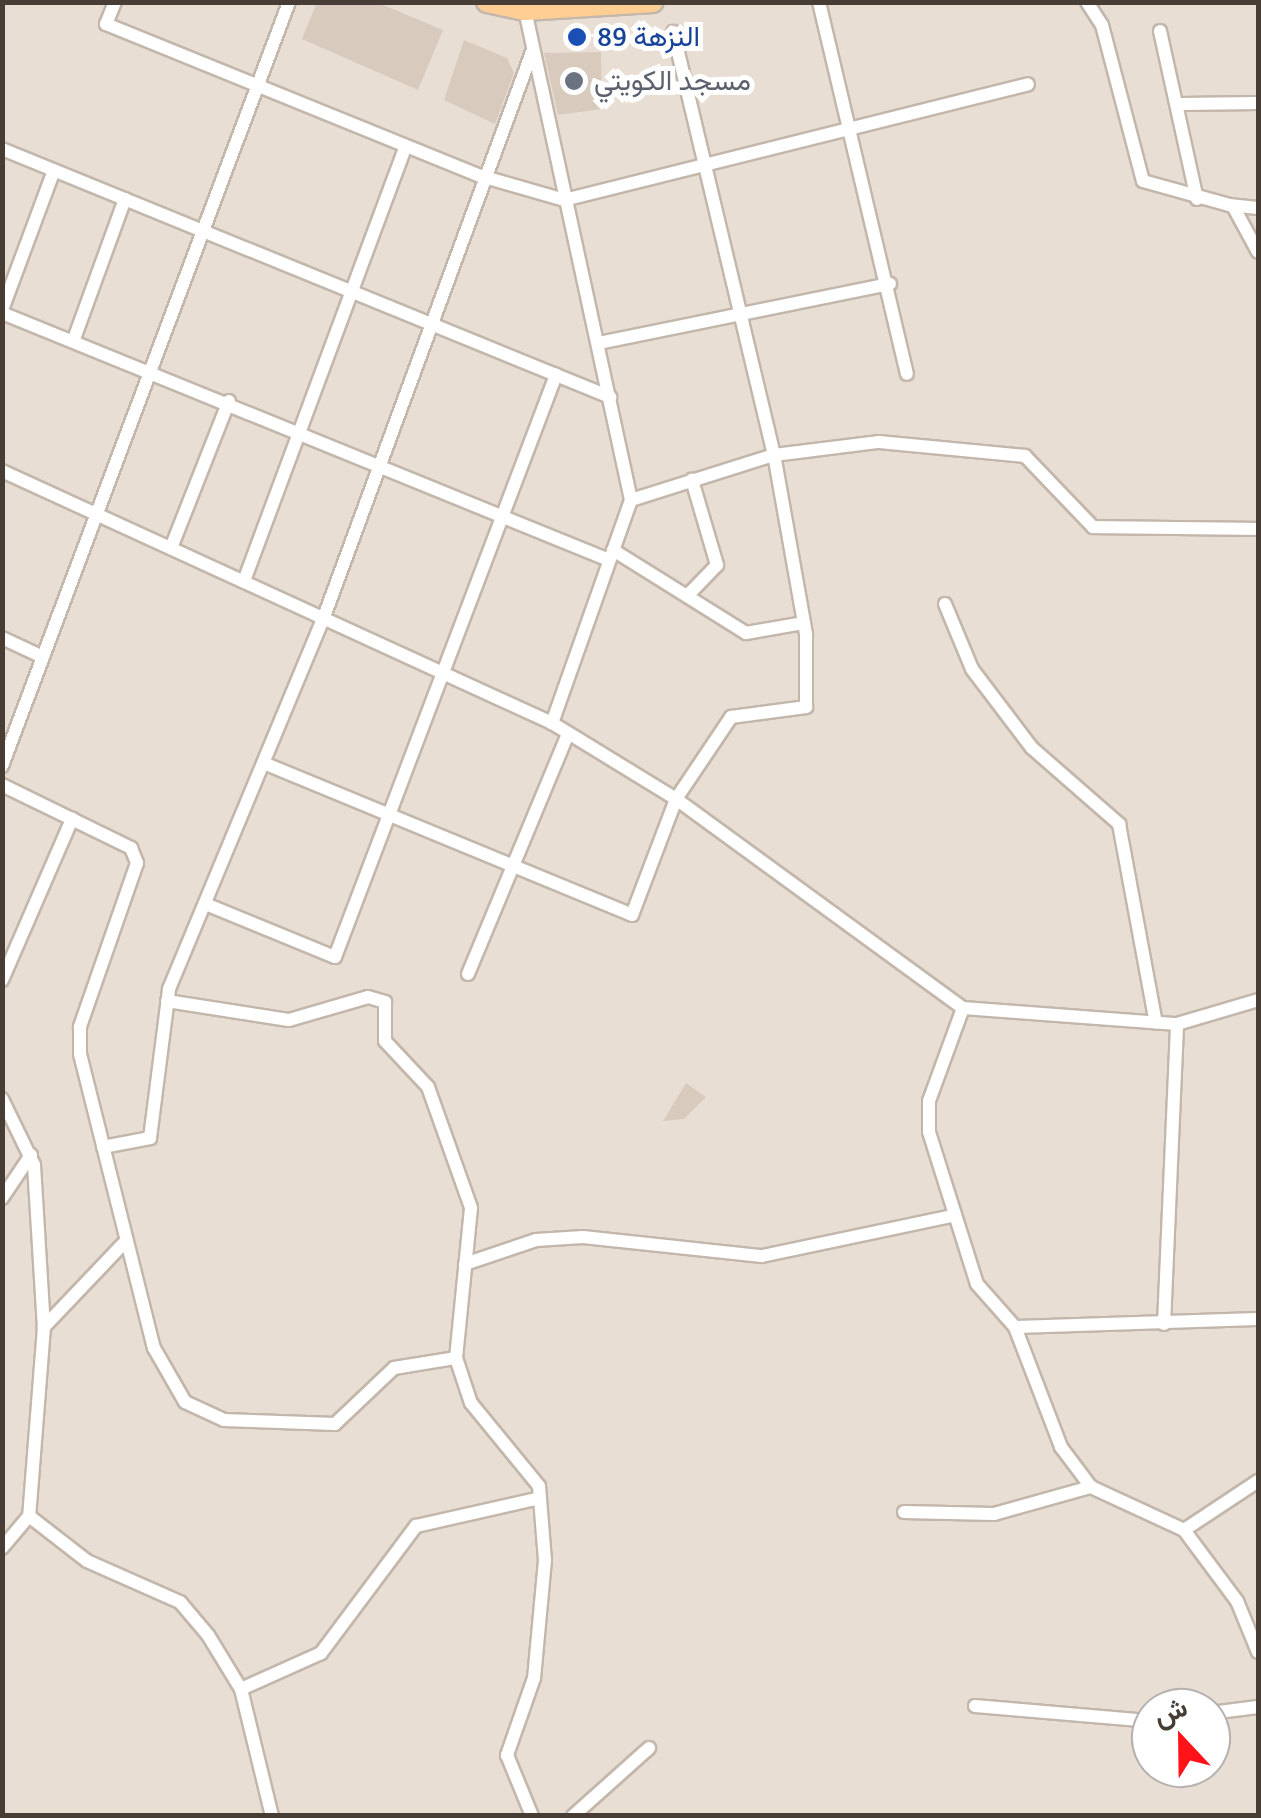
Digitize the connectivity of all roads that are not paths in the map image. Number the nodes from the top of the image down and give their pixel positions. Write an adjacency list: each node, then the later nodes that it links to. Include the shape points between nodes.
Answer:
1 (115, 2): 11 (street, via 106,24)
2 (289, 2): 11 (street)
3 (487, 2): 7 (main road)
4 (652, 2): 7 (main road)
5 (819, 2): 15 (street)
6 (1087, 2): 21 (street, via 1102,25 1142,181)
7 (524, 10): 10 (street)
8 (1160, 30): 14 (street)
9 (673, 32): 18 (street)
10 (532, 52): 20 (street); 23 (street)
11 (258, 84): 16 (street); 26 (street)
12 (1028, 84): 15 (street)
13 (1258, 103): 14 (street)
14 (1182, 104): 21 (street)
15 (852, 124): 18 (street); 28 (street)
16 (406, 146): 20 (street); 29 (street)
17 (2, 149): 19 (street)
18 (706, 162): 23 (street); 31 (street)
19 (54, 170): 22 (street); 30 (street)
20 (481, 176): 23 (street); 32 (street)
21 (1198, 199): 24 (street)
22 (126, 200): 26 (street); 33 (street)
23 (564, 200): 34 (street)
24 (1229, 205): 25 (street); 27 (street)
25 (1258, 208)
26 (203, 231): 29 (street); 35 (street)
27 (1258, 252)
28 (890, 284): 31 (street); 36 (street)
29 (354, 292): 32 (street); 40 (street)
30 (2, 311): 33 (street)
31 (740, 315): 34 (street); 41 (street)
32 (430, 322): 37 (street); 42 (street)
33 (74, 339): 35 (street)
34 (599, 344): 38 (street)
35 (152, 368): 39 (street); 46 (street)
36 (907, 374)
37 (556, 375): 38 (street); 47 (street)
38 (610, 397): 45 (street)
39 (230, 401): 40 (street); 49 (street)
40 (301, 431): 42 (street); 51 (street)
41 (774, 455): 44 (street); 48 (street, via 879,442 1025,456 1094,527); 55 (street)
42 (374, 462): 47 (street); 54 (street)
43 (2, 471): 46 (street)
44 (692, 480): 45 (street); 52 (street, via 717,565)
45 (631, 500): 50 (street)
46 (96, 516): 49 (street); 57 (street)
47 (504, 516): 50 (street); 58 (street)
48 (1258, 528)
49 (170, 548): 51 (street)
50 (611, 555): 52 (street); 59 (street)
51 (244, 581): 54 (street)
52 (687, 596): 55 (street, via 746,633)
53 (944, 604): 75 (street, via 972,670 1032,748 1119,824)
54 (324, 617): 58 (street); 62 (street)
55 (804, 623): 65 (street, via 806,707 731,717)
56 (2, 638): 57 (street)
57 (44, 657): 60 (street)
58 (446, 671): 59 (street); 66 (street)
59 (552, 723): 61 (street)
60 (8, 732): 63 (street)
61 (568, 734): 65 (street); 68 (street)
62 (266, 764): 66 (street); 69 (street)
63 (2, 766)
64 (2, 785): 67 (street)
65 (676, 799): 68 (street, via 632,915); 74 (street)
66 (390, 816): 68 (street); 69 (street, via 335,957)
67 (72, 820): 71 (street); 78 (street, via 131,848 137,863 80,1028)
68 (514, 866): 70 (street)
69 (208, 905): 73 (street)
70 (468, 974)
71 (2, 980)
72 (1258, 1000): 76 (street)
73 (167, 1001): 78 (street, via 150,1138); 83 (street, via 289,1020 368,997 384,1002 385,1041 428,1088 472,1208)
74 (963, 1008): 75 (street); 81 (street, via 930,1101)
75 (1156, 1023): 76 (street)
76 (1176, 1024): 85 (street)
77 (2, 1099): 79 (street)
78 (102, 1147): 82 (street)
79 (31, 1155): 80 (street); 86 (street)
80 (2, 1198)
81 (952, 1216): 83 (street, via 762,1256 583,1237); 87 (street, via 978,1284)
82 (123, 1244): 86 (street); 88 (street, via 154,1348 203,1415 335,1424 394,1368)
83 (464, 1264): 88 (street)
84 (1258, 1319): 85 (street)
85 (1164, 1324): 87 (street)
86 (44, 1327): 93 (street)
87 (1016, 1327): 90 (street, via 1061,1448)
88 (456, 1358): 91 (street, via 471,1404 534,1474)
89 (1258, 1481): 94 (street)
90 (1091, 1487): 92 (street, via 994,1514); 94 (street)
91 (540, 1498): 97 (street, via 416,1526 321,1653); 104 (street, via 534,1678 507,1755)
92 (904, 1512)
93 (30, 1516): 95 (street); 97 (street, via 87,1561 180,1602)
94 (1184, 1530): 96 (street, via 1237,1601)
95 (2, 1548)
96 (1258, 1652)
97 (241, 1689): 103 (street)
98 (975, 1706): 101 (street)
99 (1258, 1707): 100 (street)
100 (1231, 1711)
101 (1131, 1719)
102 (650, 1748): 105 (street)
103 (272, 1816)
104 (532, 1816)
105 (573, 1816)

